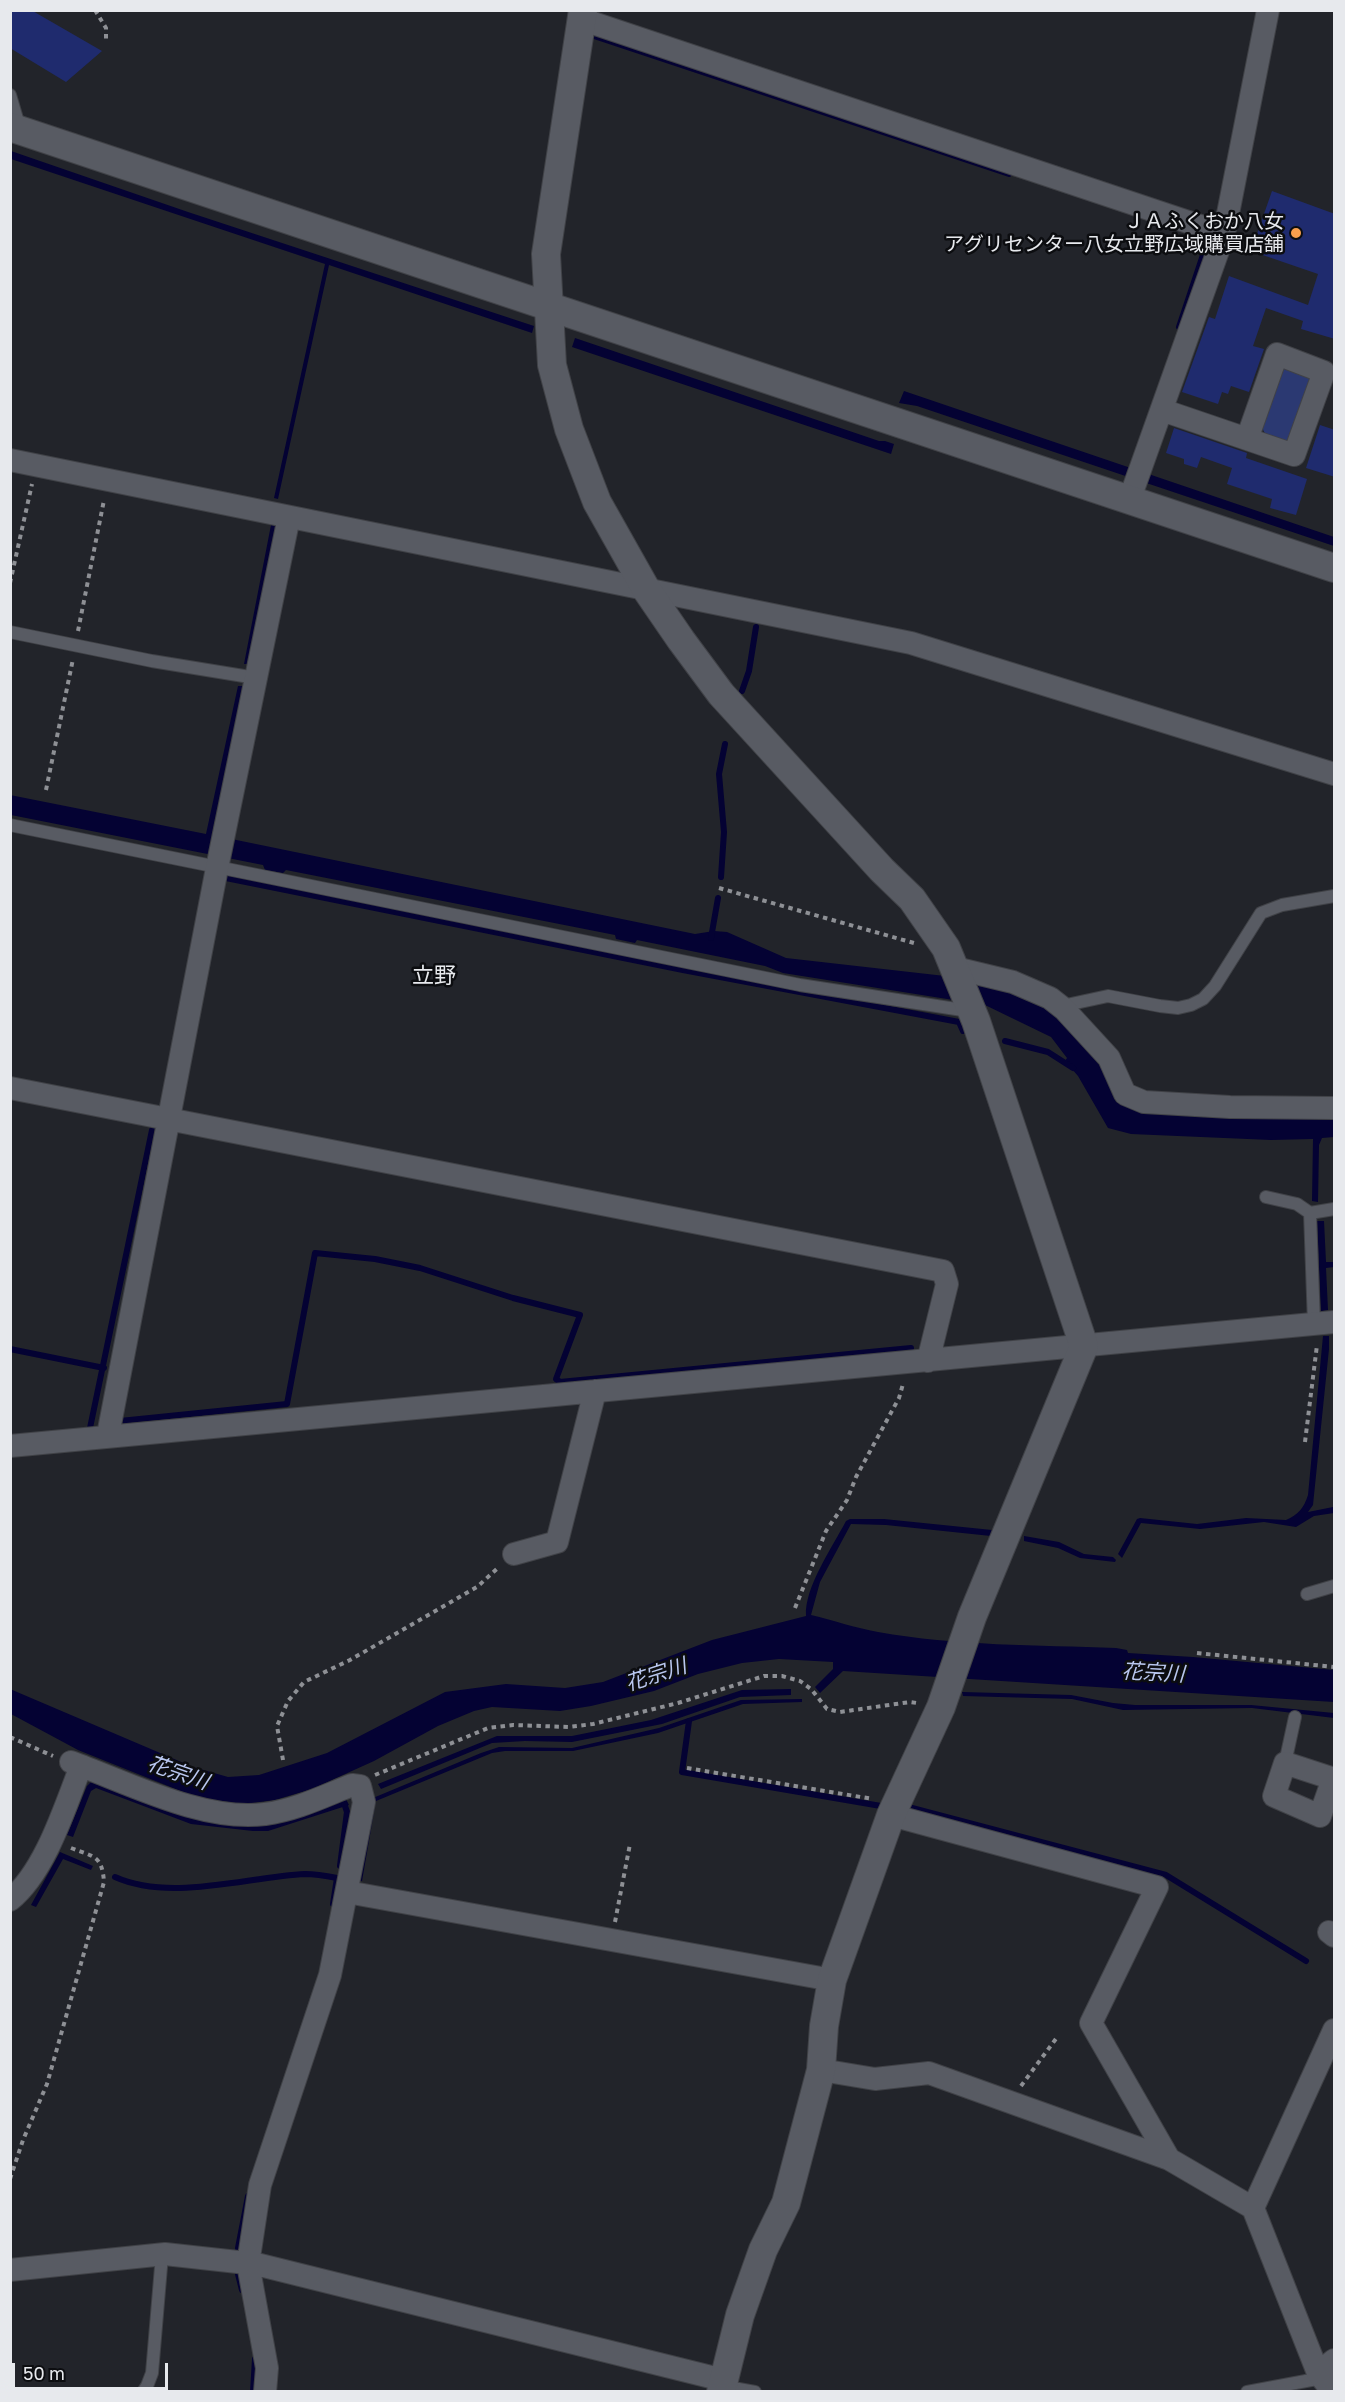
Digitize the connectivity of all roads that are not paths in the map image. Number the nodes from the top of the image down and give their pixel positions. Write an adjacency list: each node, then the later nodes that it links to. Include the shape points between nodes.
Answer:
1 (1268, 10): 5 (street)
2 (582, 15): 5 (street); 6 (street, via 546,254)
3 (10, 95): 4 (lane)
4 (15, 128): 6 (street)
5 (1224, 234): 7 (street)
6 (547, 304): 10 (street); 13 (street, via 552,365 569,429 597,502)
7 (1162, 410): 8 (street); 10 (street)
8 (1247, 439)
9 (10, 460): 11 (street)
10 (1130, 498): 12 (street)
11 (289, 517): 13 (street); 15 (street)
12 (1335, 568)
13 (646, 589): 16 (street, via 911,643); 20 (street, via 721,694 912,899)
14 (10, 632): 15 (lane)
15 (256, 678): 18 (street)
16 (1335, 774)
17 (10, 825): 18 (lane)
18 (218, 863): 22 (lane, via 800,985); 25 (street)
19 (1335, 896): 21 (lane, via 1260,913 1215,986 1191,1005 1178,1008 1108,996)
20 (951, 958): 21 (street, via 1050,998); 22 (street)
21 (1064, 1009): 24 (street, via 1109,1058 1125,1094 1144,1102)
22 (972, 1011): 30 (street)
23 (10, 1088): 25 (street)
24 (1335, 1108)
25 (168, 1119): 31 (street, via 944,1271 947,1284); 33 (street)
26 (1266, 1197): 28 (lane, via 1297,1204)
27 (1335, 1209): 28 (lane)
28 (1310, 1213): 29 (lane)
29 (1324, 1323): 30 (street)
30 (1084, 1346): 31 (street); 41 (street, via 972,1617 940,1709)
31 (917, 1362): 32 (street)
32 (595, 1391): 33 (street); 35 (street, via 557,1542)
33 (108, 1436): 34 (street)
34 (10, 1446)
35 (514, 1554)
36 (1335, 1586): 37 (lane)
37 (1307, 1594)
38 (1295, 1717): 39 (lane)
39 (1285, 1763): 40 (street); 40 (street, via 1274,1796 1320,1816)
40 (1334, 1779)
41 (894, 1809): 44 (street); 47 (street, via 1157,1887 1091,2023)
42 (347, 1892): 43 (street, via 364,1802 360,1786 352,1785 306,1804 265,1814 234,1814 191,1806 76,1764 52,1841 20,1892); 44 (street); 50 (street, via 330,1975 260,2185)
43 (10, 1900)
44 (832, 1980): 46 (street)
45 (1335, 2030): 48 (street)
46 (821, 2070): 47 (street, via 875,2079 929,2073); 53 (street, via 786,2203 763,2250 740,2315)
47 (1169, 2159): 48 (street)
48 (1253, 2208): 52 (street)
49 (162, 2254): 50 (street); 51 (street); 54 (lane, via 152,2373)
50 (248, 2264): 53 (street); 55 (street, via 267,2368)
51 (10, 2270)
52 (1327, 2376): 57 (lane)
53 (722, 2386): 56 (lane)
54 (142, 2391)
55 (265, 2391)
56 (755, 2391)
57 (1247, 2391)

